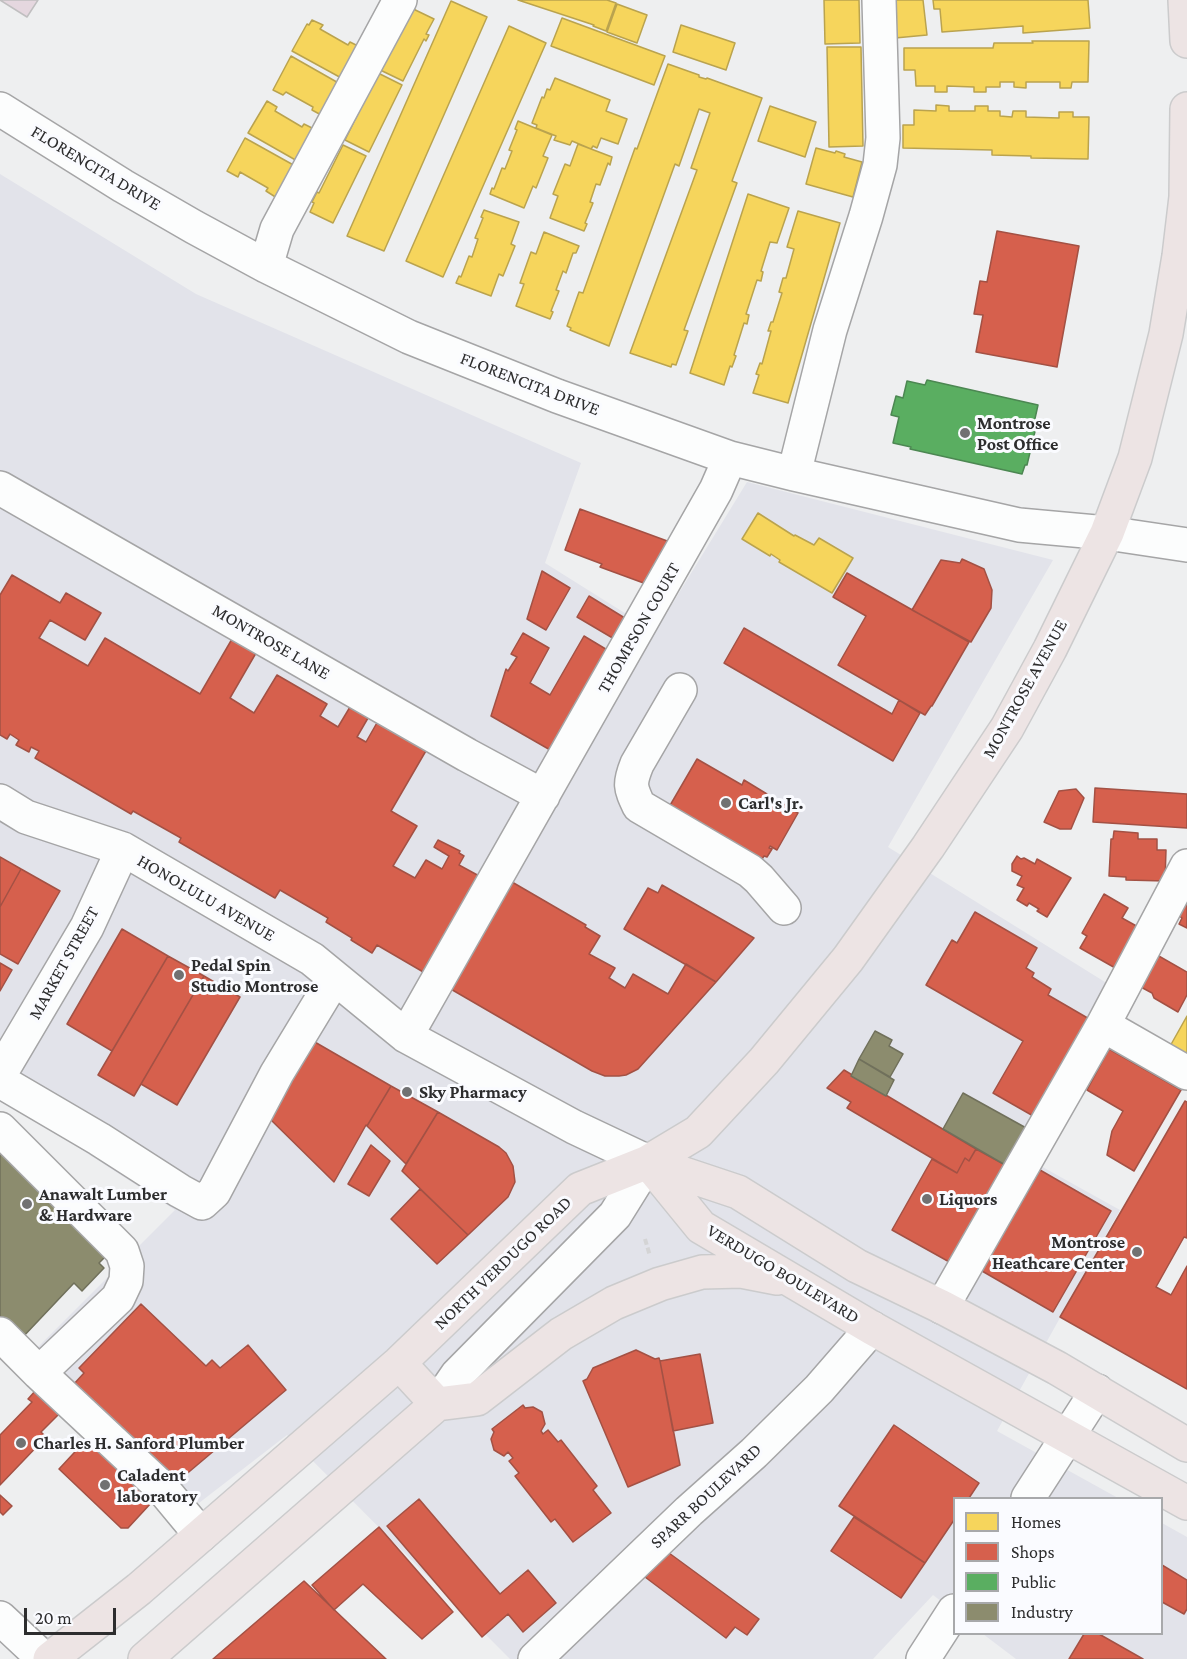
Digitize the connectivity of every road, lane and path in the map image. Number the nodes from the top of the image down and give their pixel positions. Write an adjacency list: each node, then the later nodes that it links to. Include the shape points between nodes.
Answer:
1 (400, 0): 8 (street, via 277,229)
2 (879, 0): 10 (street, via 883,138 880,165 830,330)
3 (1185, 0): 4 (main road)
4 (1187, 41)
5 (1187, 109): 7 (main road, MONTROSE AVENUE)
6 (0, 110): 8 (street, FLORENCITA DRIVE, via 123,186)
7 (1186, 197): 12 (main road, MONTROSE AVENUE, via 1164,346 1135,458)
8 (266, 266): 9 (street, FLORENCITA DRIVE, via 410,337 557,396)
9 (730, 458): 10 (street, FLORENCITA DRIVE); 15 (street, THOMPSON COURT, via 716,490)
10 (794, 474): 12 (street, FLORENCITA DRIVE, via 1019,525)
11 (0, 488): 15 (street, MONTROSE LANE)
12 (1107, 533): 13 (street, FLORENCITA DRIVE); 27 (main road, MONTROSE AVENUE, via 1007,728 848,958 764,1061 698,1132)
13 (1187, 545)
14 (680, 690): 19 (street, via 632,776 631,789 639,806 750,871)
15 (543, 796): 22 (street, THOMPSON COURT)
16 (0, 801): 17 (street, HONOLULU AVENUE, via 26,817)
17 (123, 849): 20 (street, HONOLULU AVENUE, via 312,959); 24 (street, MARKET STREET, via 87,927)
18 (1187, 866): 21 (street)
19 (784, 908)
20 (334, 979): 22 (street, HONOLULU AVENUE); 25 (street, via 277,1073 214,1192 202,1203)
21 (1102, 1025): 23 (street); 29 (street)
22 (406, 1036): 27 (street, HONOLULU AVENUE, via 574,1127)
23 (1187, 1073)
24 (0, 1074)
25 (0, 1081)
26 (0, 1129): 33 (street, via 122,1251 127,1266 126,1281 118,1298)
27 (648, 1162): 28 (main road, VERDUGO BOULEVARD, via 701,1227); 29 (main road, via 738,1192 857,1266); 32 (main road, NORTH VERDUGO ROAD, via 580,1189); 35 (street, via 615,1215 457,1375)
28 (796, 1282): 30 (main road, VERDUGO BOULEVARD); 35 (main road, via 741,1271 702,1272 660,1284 561,1334 477,1399)
29 (942, 1307): 34 (main road)
30 (872, 1328): 36 (main road, VERDUGO BOULEVARD); 46 (street, SPARR BOULEVARD, via 819,1389 754,1453 689,1510)
31 (0, 1334): 33 (street)
32 (399, 1364): 35 (main road); 40 (main road, NORTH VERDUGO ROAD)
33 (39, 1373): 40 (street, via 162,1488)
34 (1097, 1391): 36 (street); 37 (main road)
35 (437, 1404): 45 (main road)
36 (1068, 1437): 38 (street); 39 (main road, VERDUGO BOULEVARD)
37 (1187, 1445)
38 (1029, 1497)
39 (1187, 1503)
40 (201, 1535): 44 (main road, NORTH VERDUGO ROAD)
41 (953, 1613): 47 (street)
42 (0, 1618): 43 (street)
43 (44, 1659)
44 (50, 1659)
45 (145, 1659)
46 (535, 1659)
47 (923, 1659)

